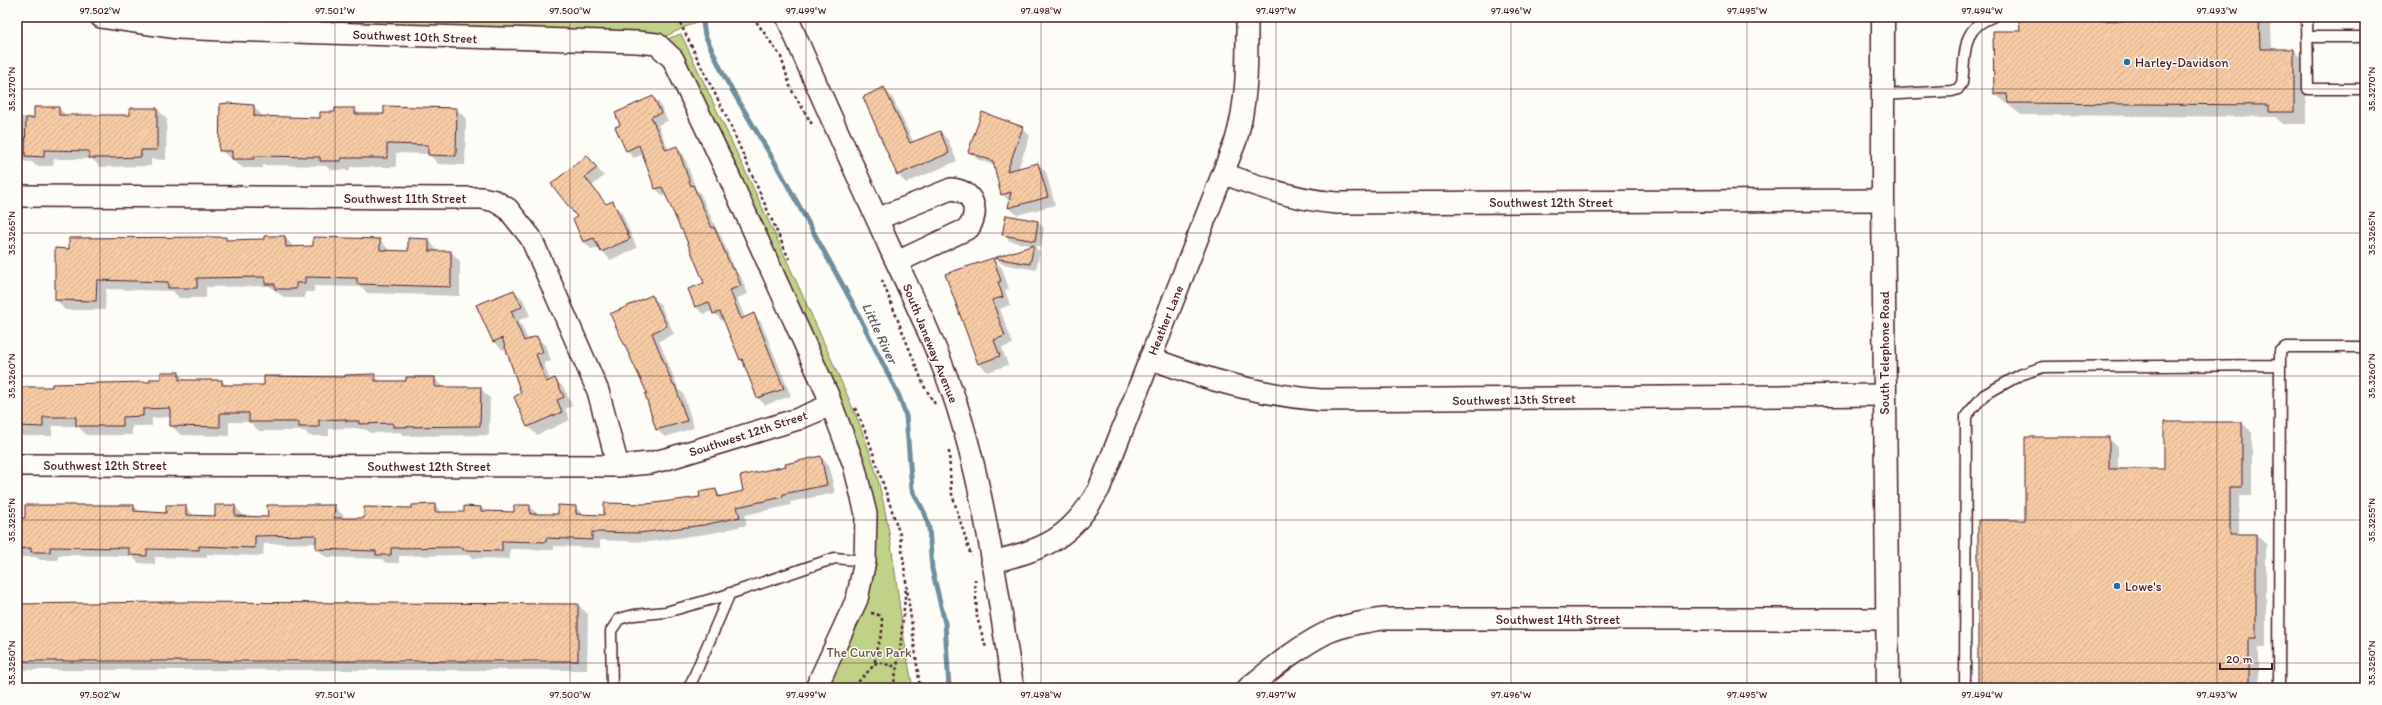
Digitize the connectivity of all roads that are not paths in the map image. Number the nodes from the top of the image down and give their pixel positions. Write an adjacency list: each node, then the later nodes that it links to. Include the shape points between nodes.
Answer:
1 (101, 17): 7 (street, Southwest 10th Street)
2 (788, 17): 15 (street, South Janeway Avenue)
3 (1247, 17): 12 (street, Heather Lane, via 1244,107 1236,140)
4 (1883, 17): 11 (main road, South Telephone Road)
5 (1992, 17): 11 (lane, via 1976,24 1970,31 1962,83 1958,89)
6 (2307, 17): 8 (lane)
7 (125, 19): 21 (street, Southwest 10th Street, via 223,30 657,44 673,59 726,170)
8 (2307, 37): 9 (lane); 10 (lane, via 2308,89)
9 (2365, 37)
10 (2365, 89)
11 (1883, 95): 14 (main road, South Telephone Road)
12 (1223, 173): 14 (street, Southwest 12th Street, via 1287,195 1337,203); 18 (street, Heather Lane)
13 (17, 196): 23 (street, Southwest 11th Street, via 482,198 495,201 508,209 531,238 598,392)
14 (1883, 200): 20 (main road, South Telephone Road)
15 (877, 219): 16 (street, South Janeway Avenue); 16 (street, via 951,189 968,194 973,202 973,220 969,228)
16 (897, 262): 25 (street, South Janeway Avenue, via 919,308 953,394 969,449)
17 (2365, 346): 19 (lane, via 2286,347 2280,351)
18 (1150, 358): 20 (street, Southwest 13th Street, via 1216,382 1267,394 1321,400); 25 (street, Heather Lane, via 1099,489 1087,511 1075,526 1039,549)
19 (2280, 365): 34 (lane, via 2043,366 2020,375 1984,395 1966,416); 35 (lane)
20 (1884, 395): 27 (main road, South Telephone Road)
21 (831, 405): 23 (street, Southwest 12th Street, via 798,419 670,458); 24 (street, via 854,465 866,514)
22 (17, 465): 23 (street, Southwest 12th Street)
23 (618, 466)
24 (865, 561): 26 (lane, via 835,558); 30 (street, via 856,599)
25 (992, 562): 31 (street, South Janeway Avenue)
26 (730, 593): 28 (lane, via 666,612 619,619 611,631); 29 (lane)
27 (1887, 618): 32 (street, Southwest 14th Street, via 1382,619 1327,632 1281,662); 33 (main road, South Telephone Road)
28 (612, 688)
29 (689, 688)
30 (816, 688)
31 (1013, 688)
32 (1248, 688)
33 (1888, 688)
34 (1964, 688)
35 (2279, 688)

